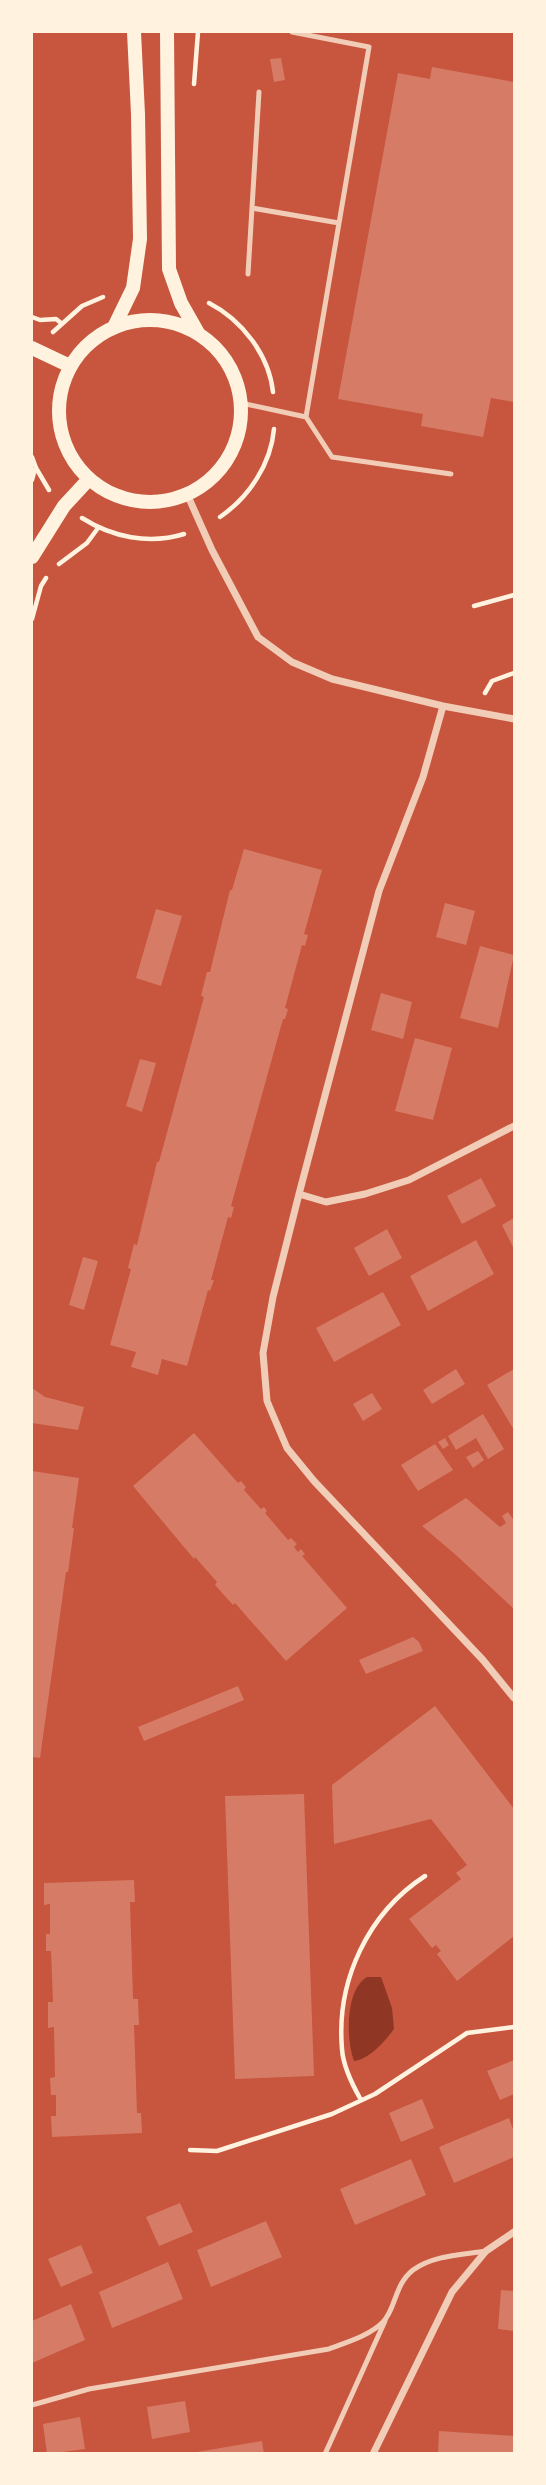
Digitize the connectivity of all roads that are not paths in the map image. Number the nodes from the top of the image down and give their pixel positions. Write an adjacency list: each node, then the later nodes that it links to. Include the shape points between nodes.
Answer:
1 (134, 32): 8 (main road, via 140,239 133,288)
2 (167, 32): 9 (main road, via 169,269)
3 (292, 32): 6 (lane, via 369,47)
4 (259, 92): 5 (lane)
5 (252, 208): 6 (lane); 7 (lane)
6 (339, 223): 13 (lane)
7 (248, 274)
8 (114, 327): 9 (main road, via 156,320); 11 (main road, via 97,337)
9 (198, 333): 12 (main road, via 220,352 234,376)
10 (32, 348): 11 (main road)
11 (70, 366): 15 (main road, via 60,395 60,426 70,455)
12 (241, 403): 13 (lane); 16 (main road, via 239,431 229,457 211,479)
13 (306, 417): 14 (lane, via 332,457)
14 (451, 474)
15 (89, 479): 16 (main road, via 136,501 162,502); 17 (main road, via 64,506)
16 (187, 494): 18 (street, via 258,637 292,662 332,679)
17 (32, 557)
18 (443, 706): 19 (street); 21 (street, via 423,777 379,891)
19 (514, 719)
20 (514, 1126): 21 (street, via 409,1180 365,1194 326,1202)
21 (299, 1194): 22 (street, via 263,1353 267,1401 286,1448)
22 (514, 1698)
23 (514, 2232): 24 (street)
24 (486, 2251): 25 (lane, via 438,2258 412,2271 398,2287); 28 (street, via 452,2292)
25 (384, 2321): 26 (lane, via 361,2337 329,2348 89,2389); 27 (lane)
26 (32, 2405)
27 (326, 2454)
28 (373, 2454)

